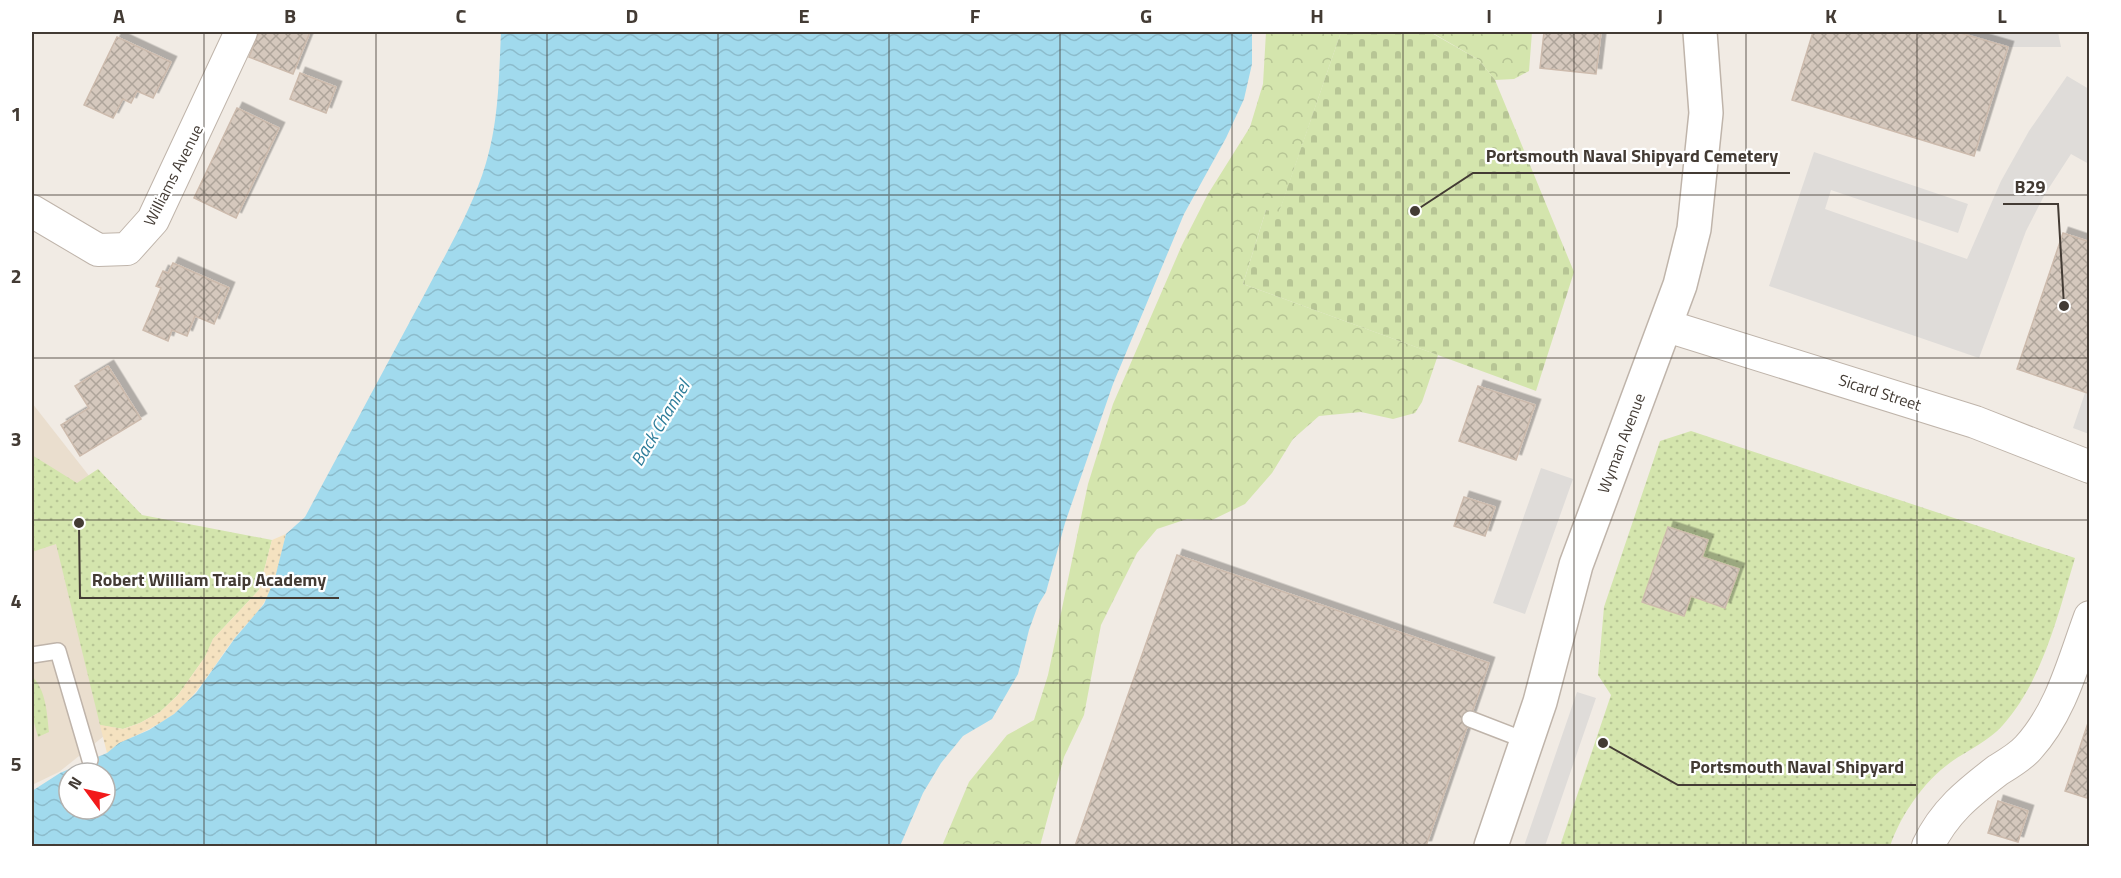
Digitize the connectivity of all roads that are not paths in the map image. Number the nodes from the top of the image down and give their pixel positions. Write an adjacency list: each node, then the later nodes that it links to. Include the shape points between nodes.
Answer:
1 (241, 32): 3 (street, Williams Avenue, via 153,220 127,249 99,250)
2 (1700, 32): 4 (street, Wyman Avenue, via 1706,113 1701,177 1694,229)
3 (32, 211)
4 (1667, 326): 5 (street, Sicard Street, via 1976,422); 9 (street, Wyman Avenue, via 1576,565)
5 (2090, 467)
6 (2090, 617): 12 (street, via 2061,698 2046,726 2026,750 1964,795 1946,815)
7 (32, 655): 10 (lane, via 58,651)
8 (1470, 719): 9 (lane)
9 (1527, 741): 11 (street, Wyman Avenue)
10 (90, 760)
11 (1491, 846)
12 (1928, 846)

